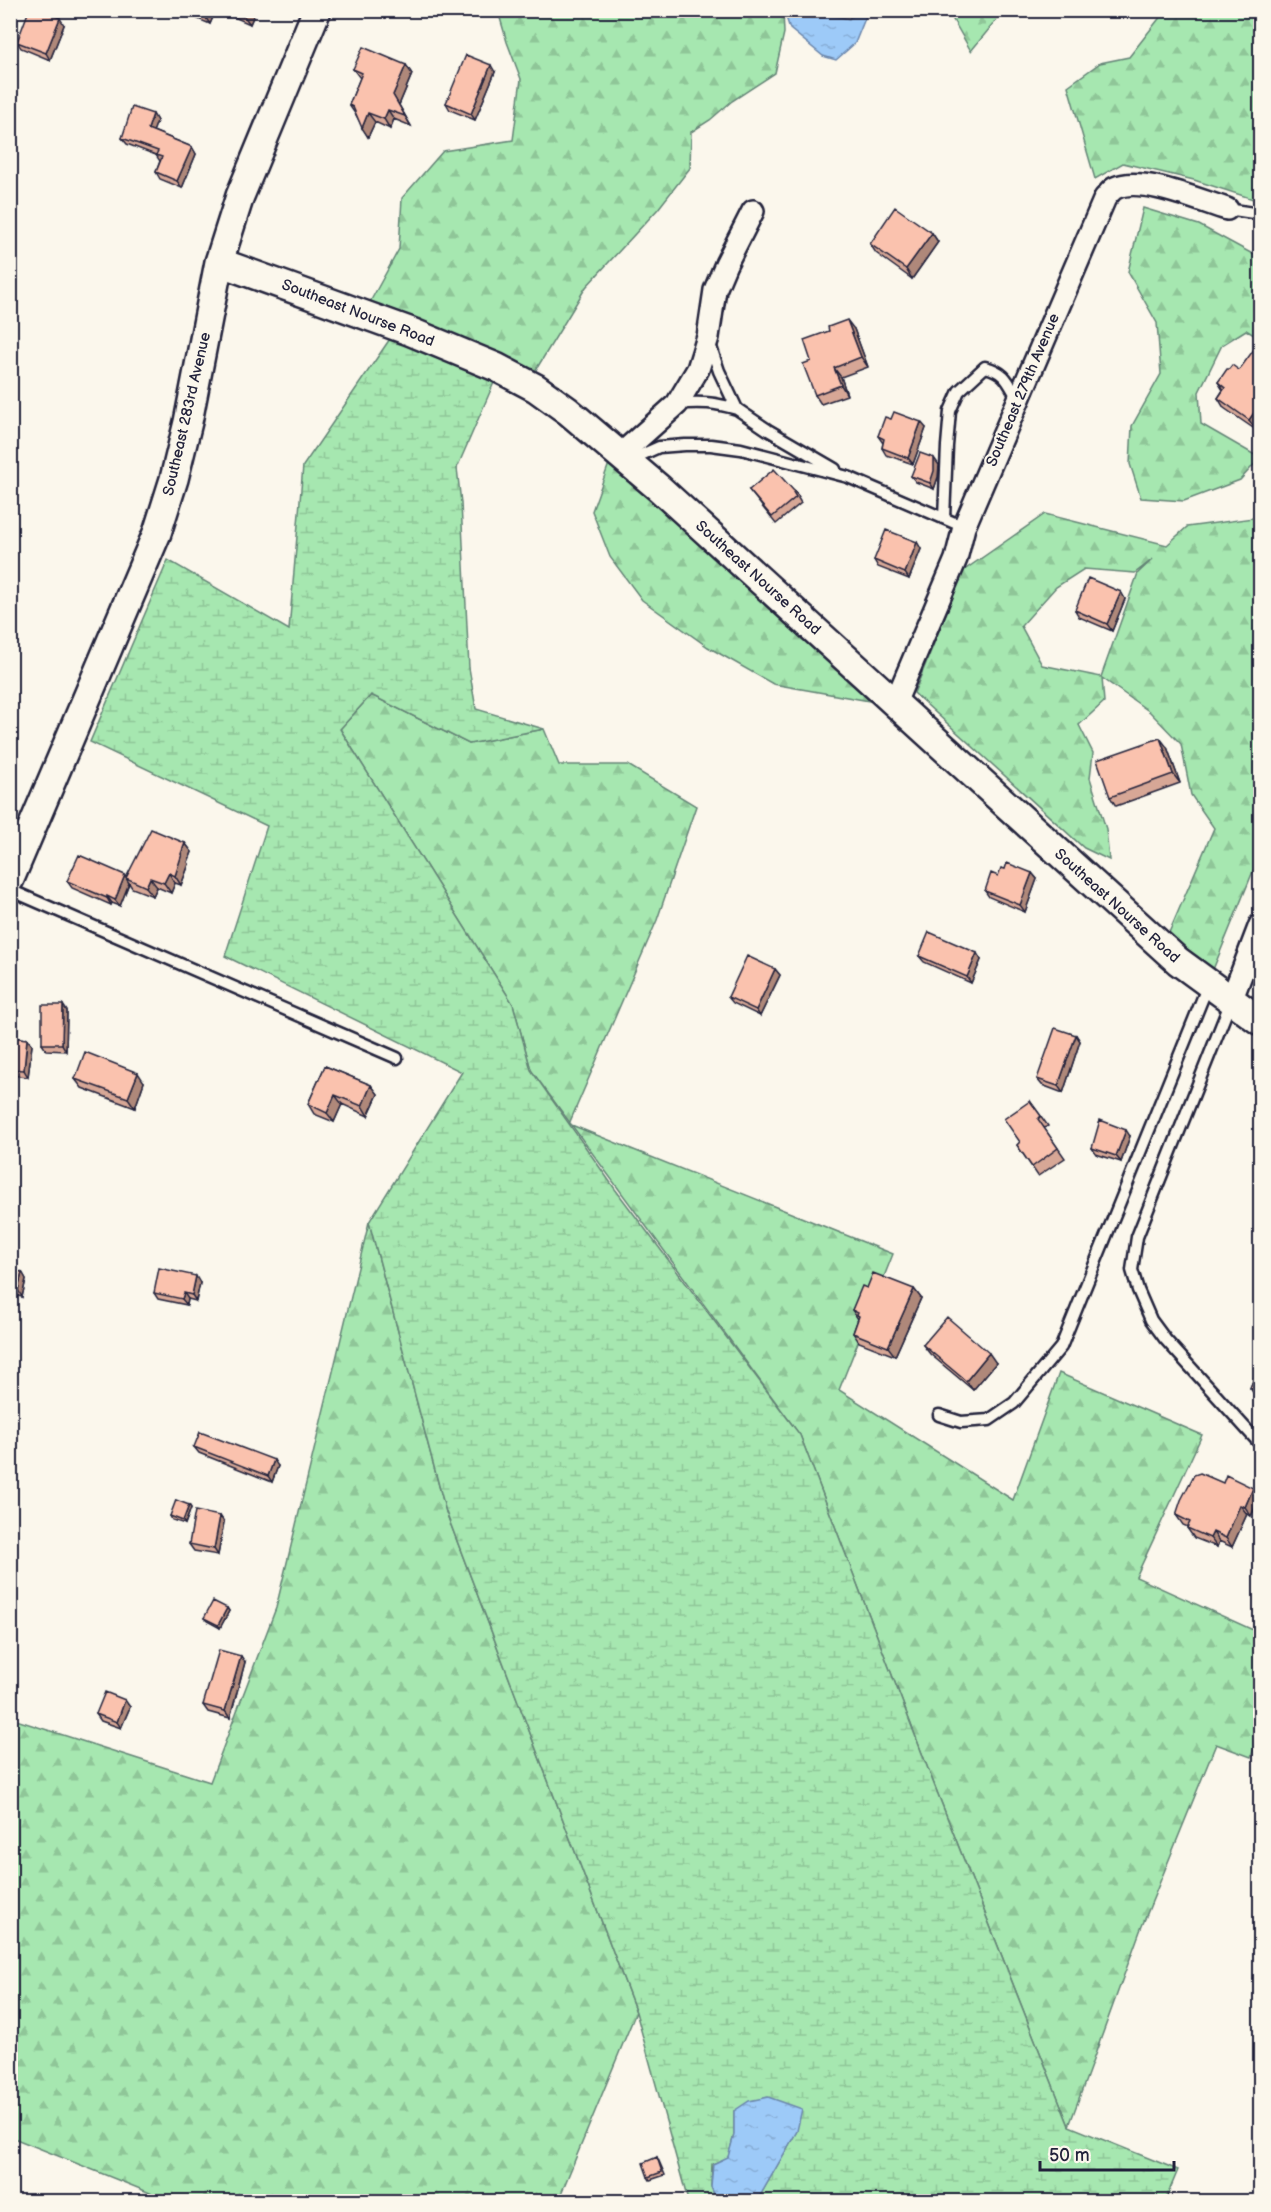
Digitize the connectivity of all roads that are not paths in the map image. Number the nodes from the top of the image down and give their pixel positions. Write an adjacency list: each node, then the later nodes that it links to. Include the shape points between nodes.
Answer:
1 (317, 10): 5 (street, Southeast 283rd Avenue, via 240,196)
2 (1227, 209): 4 (lane); 7 (street, Southeast 279th Avenue, via 1146,184 1113,189 1096,216)
3 (753, 211): 6 (street, via 715,290)
4 (1260, 215)
5 (219, 262): 10 (street, Southeast Nourse Road, via 496,367 536,388); 15 (street, Southeast 283rd Avenue, via 188,422 157,533)
6 (708, 337): 8 (street, via 698,369); 9 (lane)
7 (1018, 399): 12 (lane, via 1005,377 985,367 960,391 950,411); 13 (street, Southeast 279th Avenue)
8 (677, 404): 9 (lane, via 714,402); 10 (street)
9 (736, 409): 11 (lane)
10 (625, 458): 11 (lane, via 658,447 711,445); 14 (street, Southeast Nourse Road)
11 (848, 477): 12 (lane)
12 (944, 518): 13 (lane)
13 (964, 527): 14 (street, Southeast 279th Avenue, via 956,559)
14 (895, 704): 18 (street, Southeast Nourse Road, via 1160,946)
15 (10, 879)
16 (10, 890): 21 (lane)
17 (1260, 925): 19 (street)
18 (1208, 984): 19 (street, Southeast Nourse Road); 22 (lane, via 1061,1347 1014,1404 989,1420 961,1422)
19 (1231, 1001): 20 (street, Southeast Nourse Road); 23 (lane, via 1137,1237 1132,1270 1151,1320)
20 (1260, 1021)
21 (397, 1058)
22 (939, 1415)
23 (1260, 1444)

